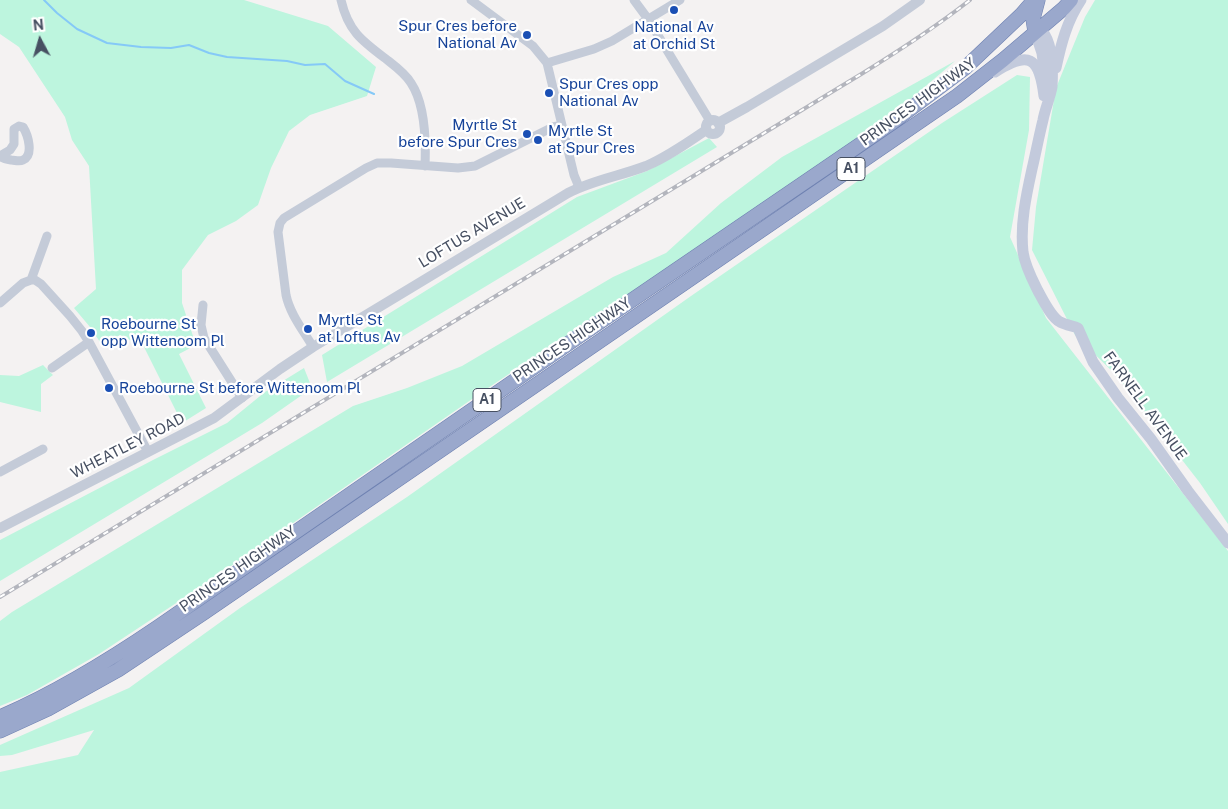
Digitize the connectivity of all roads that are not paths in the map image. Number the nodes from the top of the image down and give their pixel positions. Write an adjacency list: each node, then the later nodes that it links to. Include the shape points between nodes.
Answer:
1 (340, 0): 17 (street, via 346,19 356,34 398,68 412,84 422,115)
2 (471, 0): 11 (street, via 533,46)
3 (634, 0): 9 (street)
4 (680, 0): 9 (street)
5 (920, 0): 15 (street, LOFTUS AVENUE, via 883,26 747,107)
6 (1036, 0): 10 (highway); 12 (highway, PRINCES HIGHWAY / A1)
7 (1070, 0): 10 (highway, PRINCES HIGHWAY / A1)
8 (1081, 0): 13 (main road, via 1065,33)
9 (648, 19): 11 (street, via 603,45); 15 (street)
10 (1036, 29): 12 (highway, via 1018,28); 13 (main road, FARNELL AVENUE); 14 (highway, PRINCES HIGHWAY / A1)
11 (547, 63): 16 (street)
12 (965, 68): 33 (highway, PRINCES HIGHWAY / A1, via 893,122 158,627 82,676)
13 (1048, 92): 14 (main road, via 1038,67 1032,61 1019,60); 32 (main road, FARNELL AVENUE, via 1024,215 1023,253 1031,276 1059,322 1078,328 1092,362)
14 (957, 96): 34 (highway, PRINCES HIGHWAY / A1, via 157,645 79,693)
15 (711, 124): 18 (street, LOFTUS AVENUE, via 678,149 647,165)
16 (562, 125): 17 (street, via 475,166); 18 (street)
17 (425, 166): 24 (street, via 377,164 286,216 280,223 278,232 288,304)
18 (579, 187): 24 (street, LOFTUS AVENUE)
19 (47, 236): 20 (street)
20 (31, 280): 21 (street); 23 (street, via 37,281 70,316)
21 (0, 303)
22 (203, 305): 27 (street, via 201,325 204,338)
23 (89, 342): 25 (street); 29 (street)
24 (313, 346): 26 (street, LOFTUS AVENUE)
25 (52, 368)
26 (264, 381): 27 (street, WHEATLEY ROAD)
27 (242, 398): 29 (street, WHEATLEY ROAD, via 214,418)
28 (43, 450): 30 (street)
29 (148, 452): 31 (street, WHEATLEY ROAD)
30 (0, 472)
31 (0, 528)
32 (1228, 543)
33 (0, 717)
34 (0, 731)

